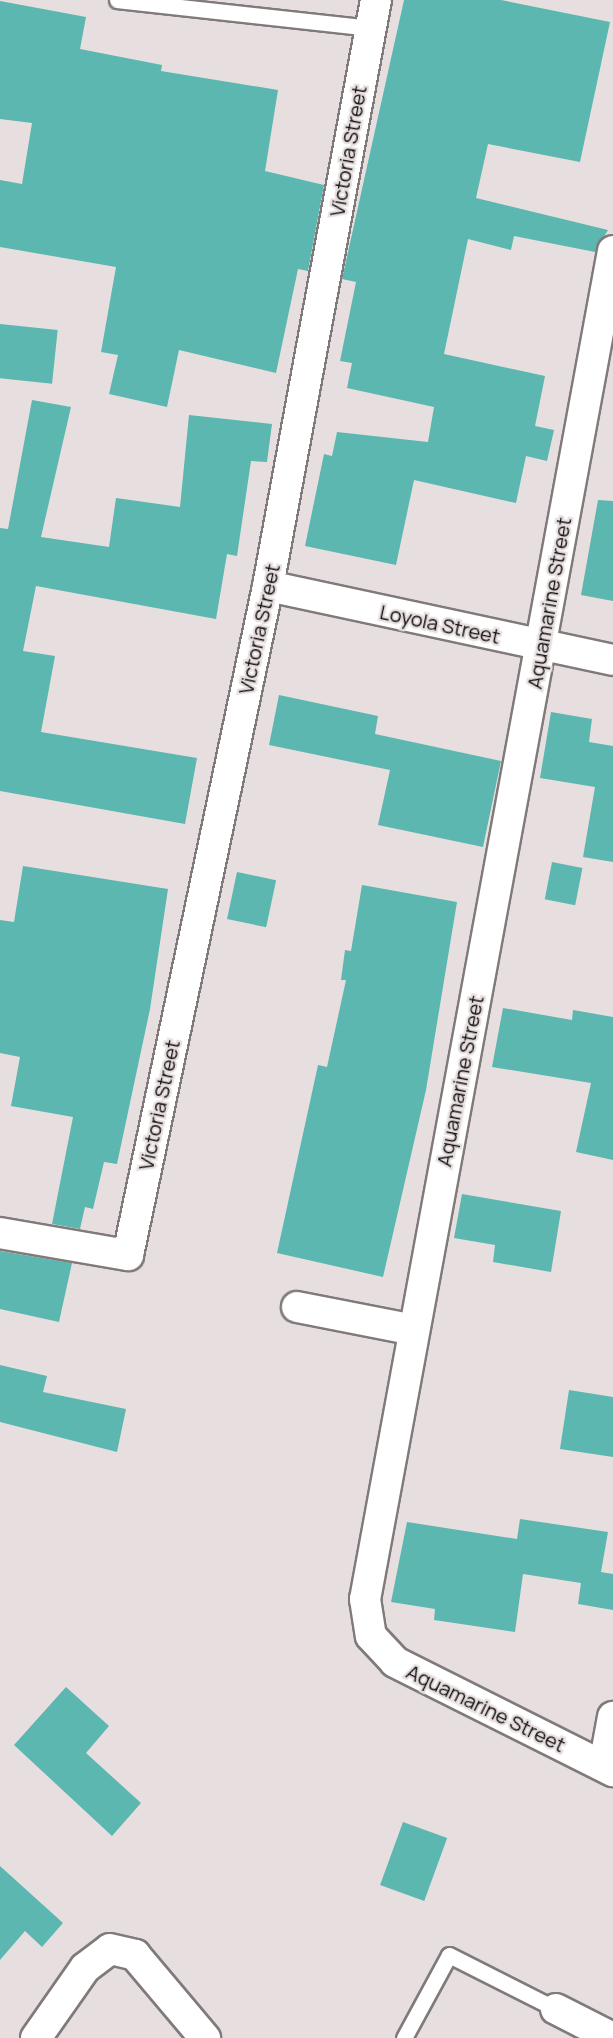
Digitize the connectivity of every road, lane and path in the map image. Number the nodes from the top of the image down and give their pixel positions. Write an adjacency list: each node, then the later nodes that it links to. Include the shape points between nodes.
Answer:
1 (117, 0): 2 (lane)
2 (373, 14): 4 (street, Victoria Street)
3 (613, 251): 5 (street, Aquamarine Street)
4 (268, 586): 5 (street, Loyola Street); 7 (street, Victoria Street, via 128,1255)
5 (541, 646): 6 (street, Loyola Street); 9 (street, Aquamarine Street)
6 (613, 660)
7 (0, 1233)
8 (297, 1307): 9 (street)
9 (414, 1330): 11 (street, Aquamarine Street, via 365,1599 371,1636 395,1662)
10 (613, 1717): 11 (street)
11 (608, 1769)
12 (556, 2009): 15 (lane, via 449,1955); 16 (street)
13 (36, 2038): 14 (street, via 85,1968 110,1949 135,1955)
14 (205, 2038)
15 (404, 2038)
16 (613, 2038)

